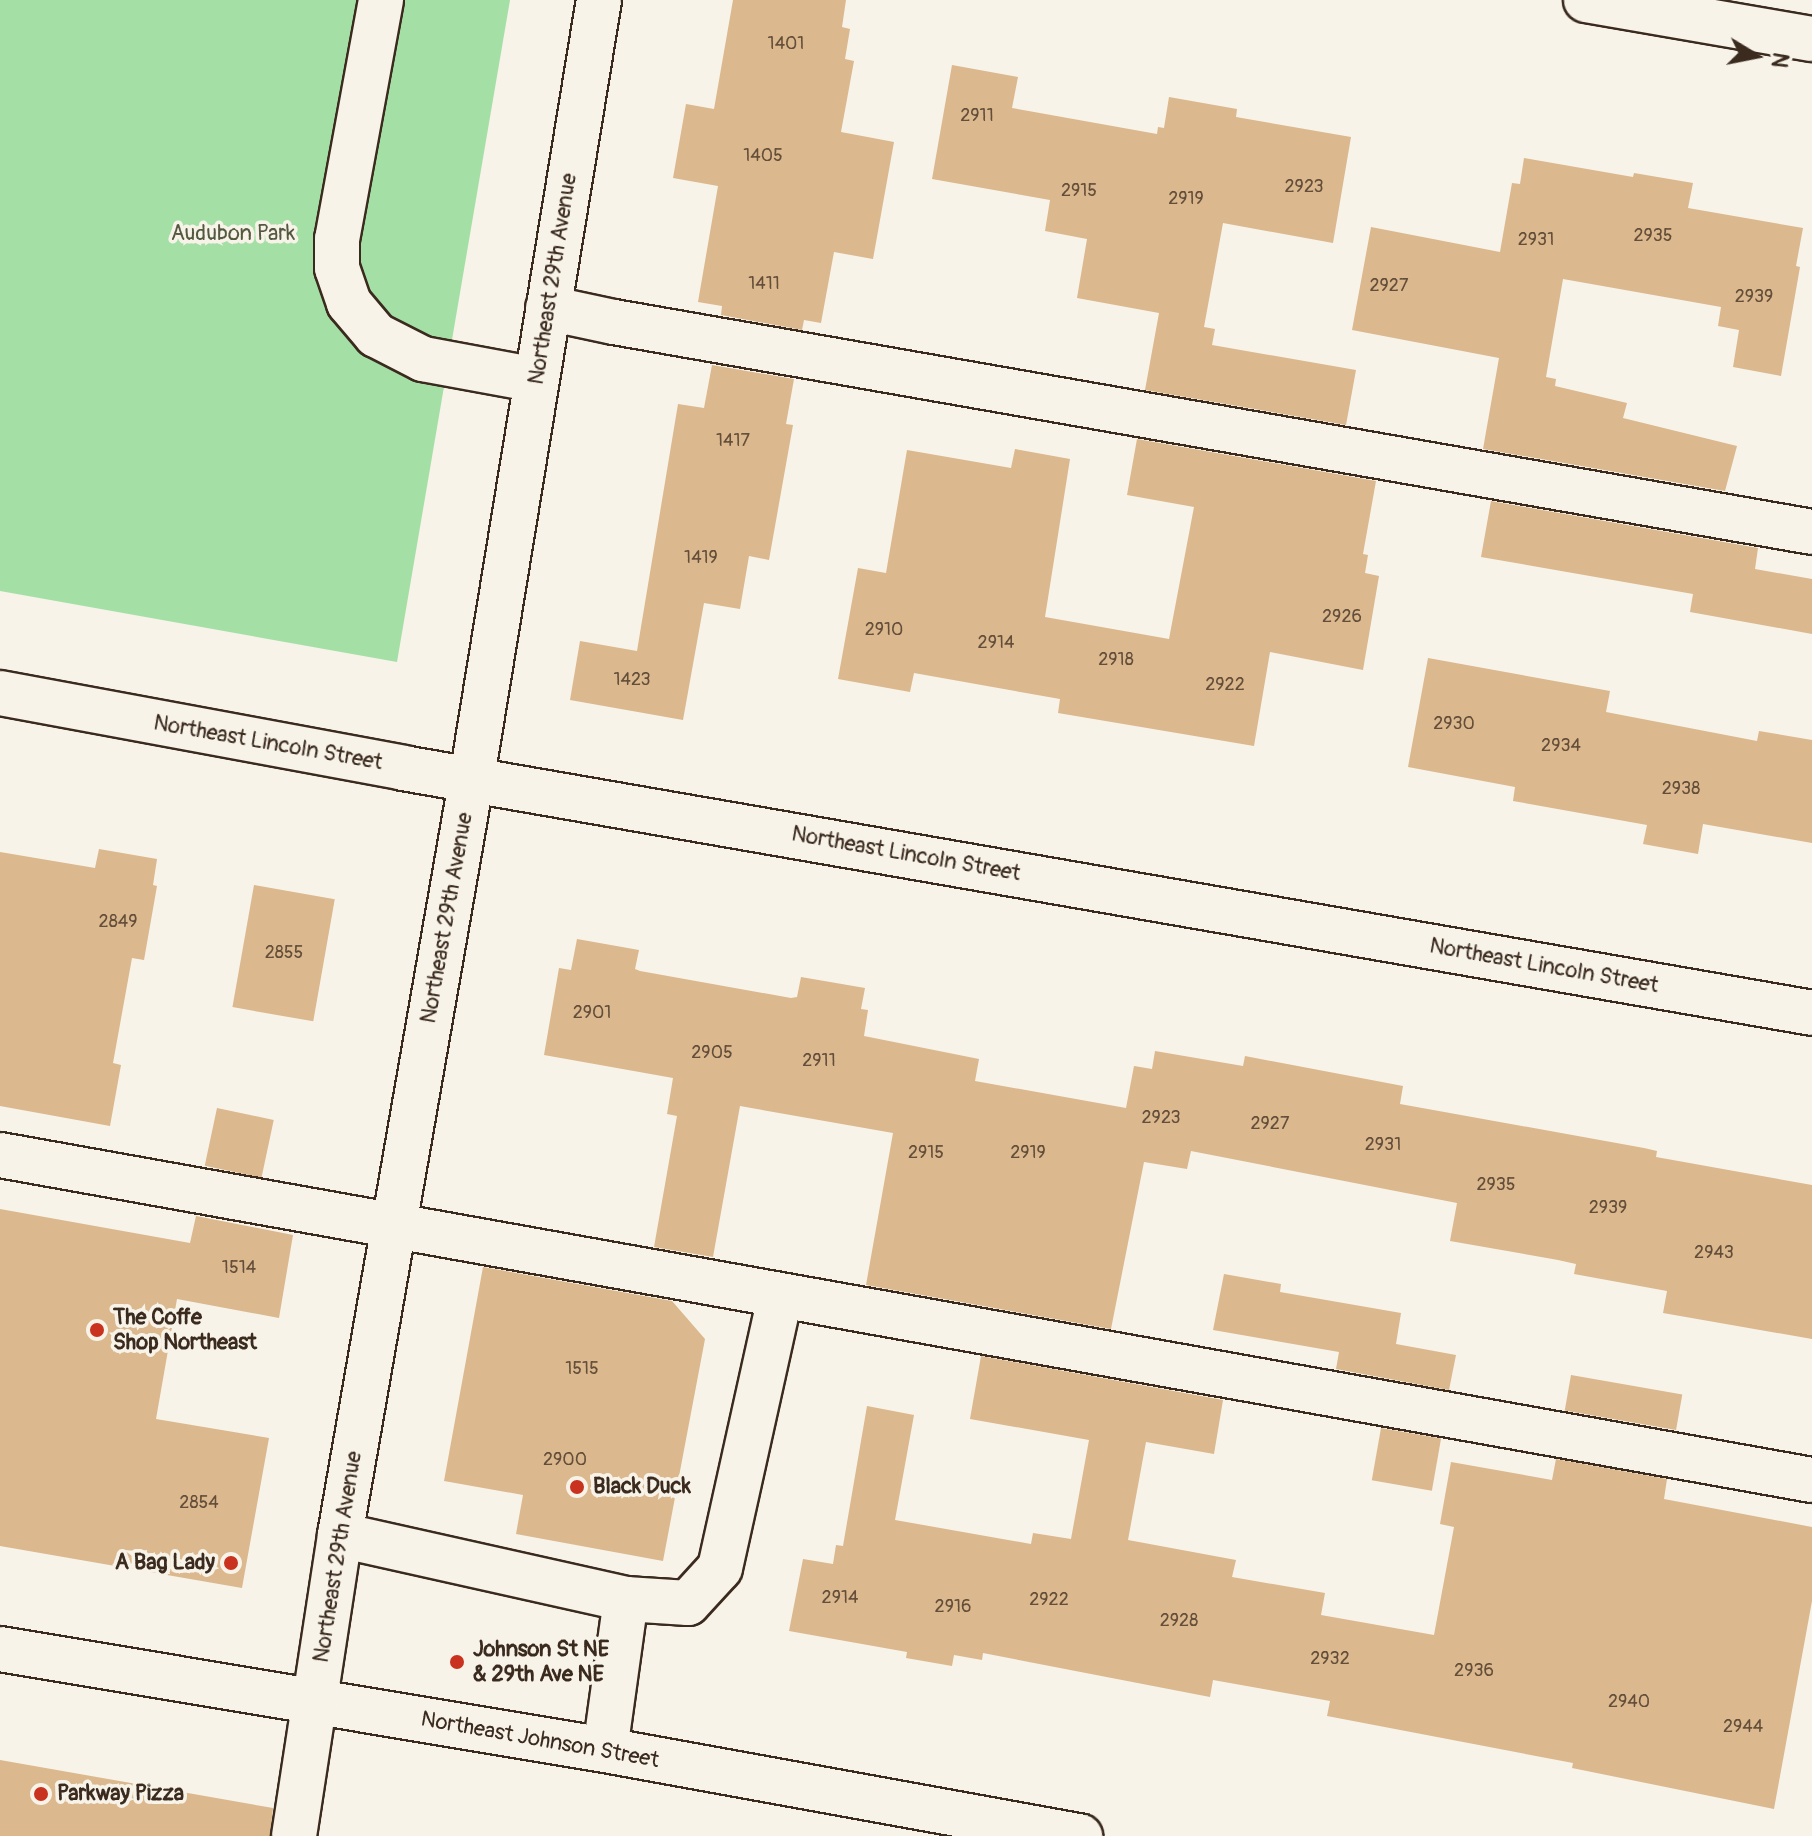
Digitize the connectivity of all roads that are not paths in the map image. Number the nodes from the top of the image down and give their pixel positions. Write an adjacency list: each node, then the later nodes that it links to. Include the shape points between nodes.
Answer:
1 (381, 0): 6 (street, via 337,239 337,268 349,303 376,335 423,359)
2 (599, 0): 5 (street, Northeast 29th Avenue)
3 (1586, 0): 4 (street)
4 (1812, 39)
5 (548, 308): 6 (street, Northeast 29th Avenue); 7 (street)
6 (536, 380): 9 (street, Northeast 29th Avenue)
7 (1812, 532)
8 (0, 693): 9 (street, Northeast Lincoln Street)
9 (472, 777): 10 (street, Northeast Lincoln Street); 12 (street, Northeast 29th Avenue)
10 (1812, 1013)
11 (0, 1155): 12 (street)
12 (394, 1227): 13 (street); 15 (street, Northeast 29th Avenue)
13 (780, 1297): 14 (street); 16 (street, via 720,1568 688,1603)
14 (1812, 1480)
15 (340, 1535): 16 (street); 18 (street, Northeast 29th Avenue)
16 (626, 1599): 19 (street)
17 (0, 1649): 18 (street, Northeast Johnson Street)
18 (315, 1703): 19 (street, Northeast Johnson Street); 20 (street, Northeast 29th Avenue)
19 (605, 1750): 21 (street, Northeast Johnson Street)
20 (294, 1836)
21 (1080, 1836)

